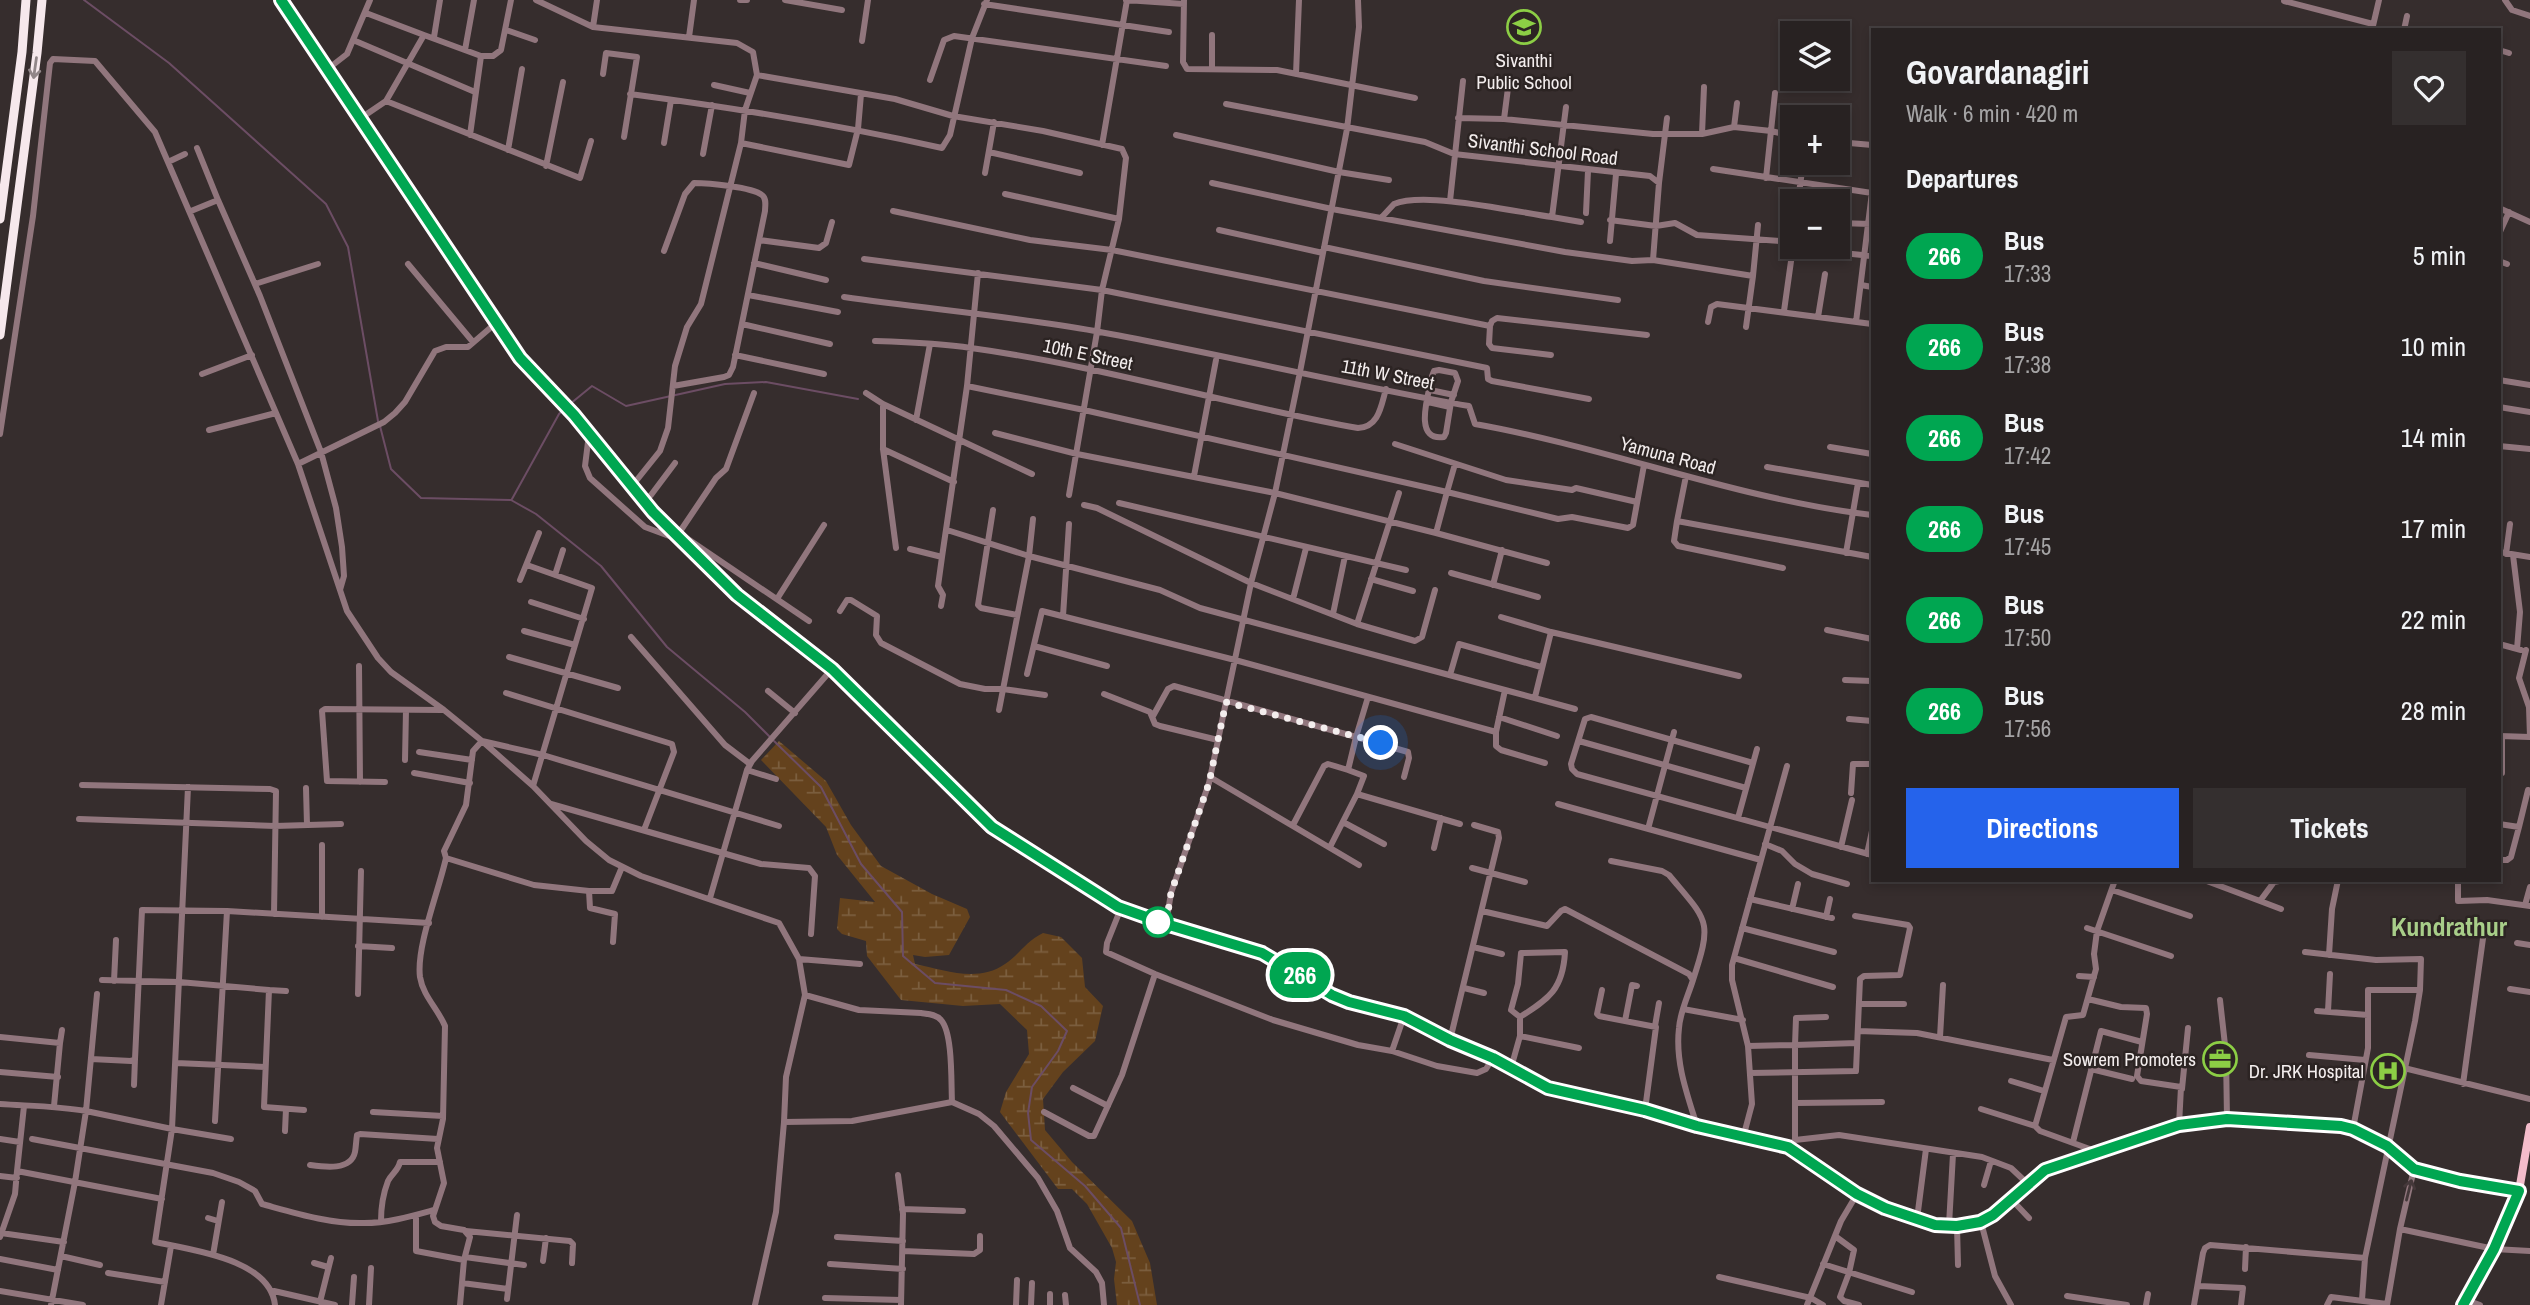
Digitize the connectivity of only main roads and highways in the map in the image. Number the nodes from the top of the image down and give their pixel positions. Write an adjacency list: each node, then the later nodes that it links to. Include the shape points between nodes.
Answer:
1 (26, 0): 4 (highway)
2 (41, 0): 5 (highway, one-way to 5)
3 (281, 0): 7 (main road, via 520,358 644,501 737,595 832,669 992,827 1121,908 1262,953 1332,995 1404,1016 1548,1088 1788,1147 1857,1194 1935,1225 1980,1222 2045,1170 2179,1125 2227,1119 2353,1129 2387,1146 2414,1169)
4 (0, 219)
5 (0, 335)
6 (2530, 1127): 7 (main road)
7 (2519, 1191): 8 (main road)
8 (2465, 1303)

